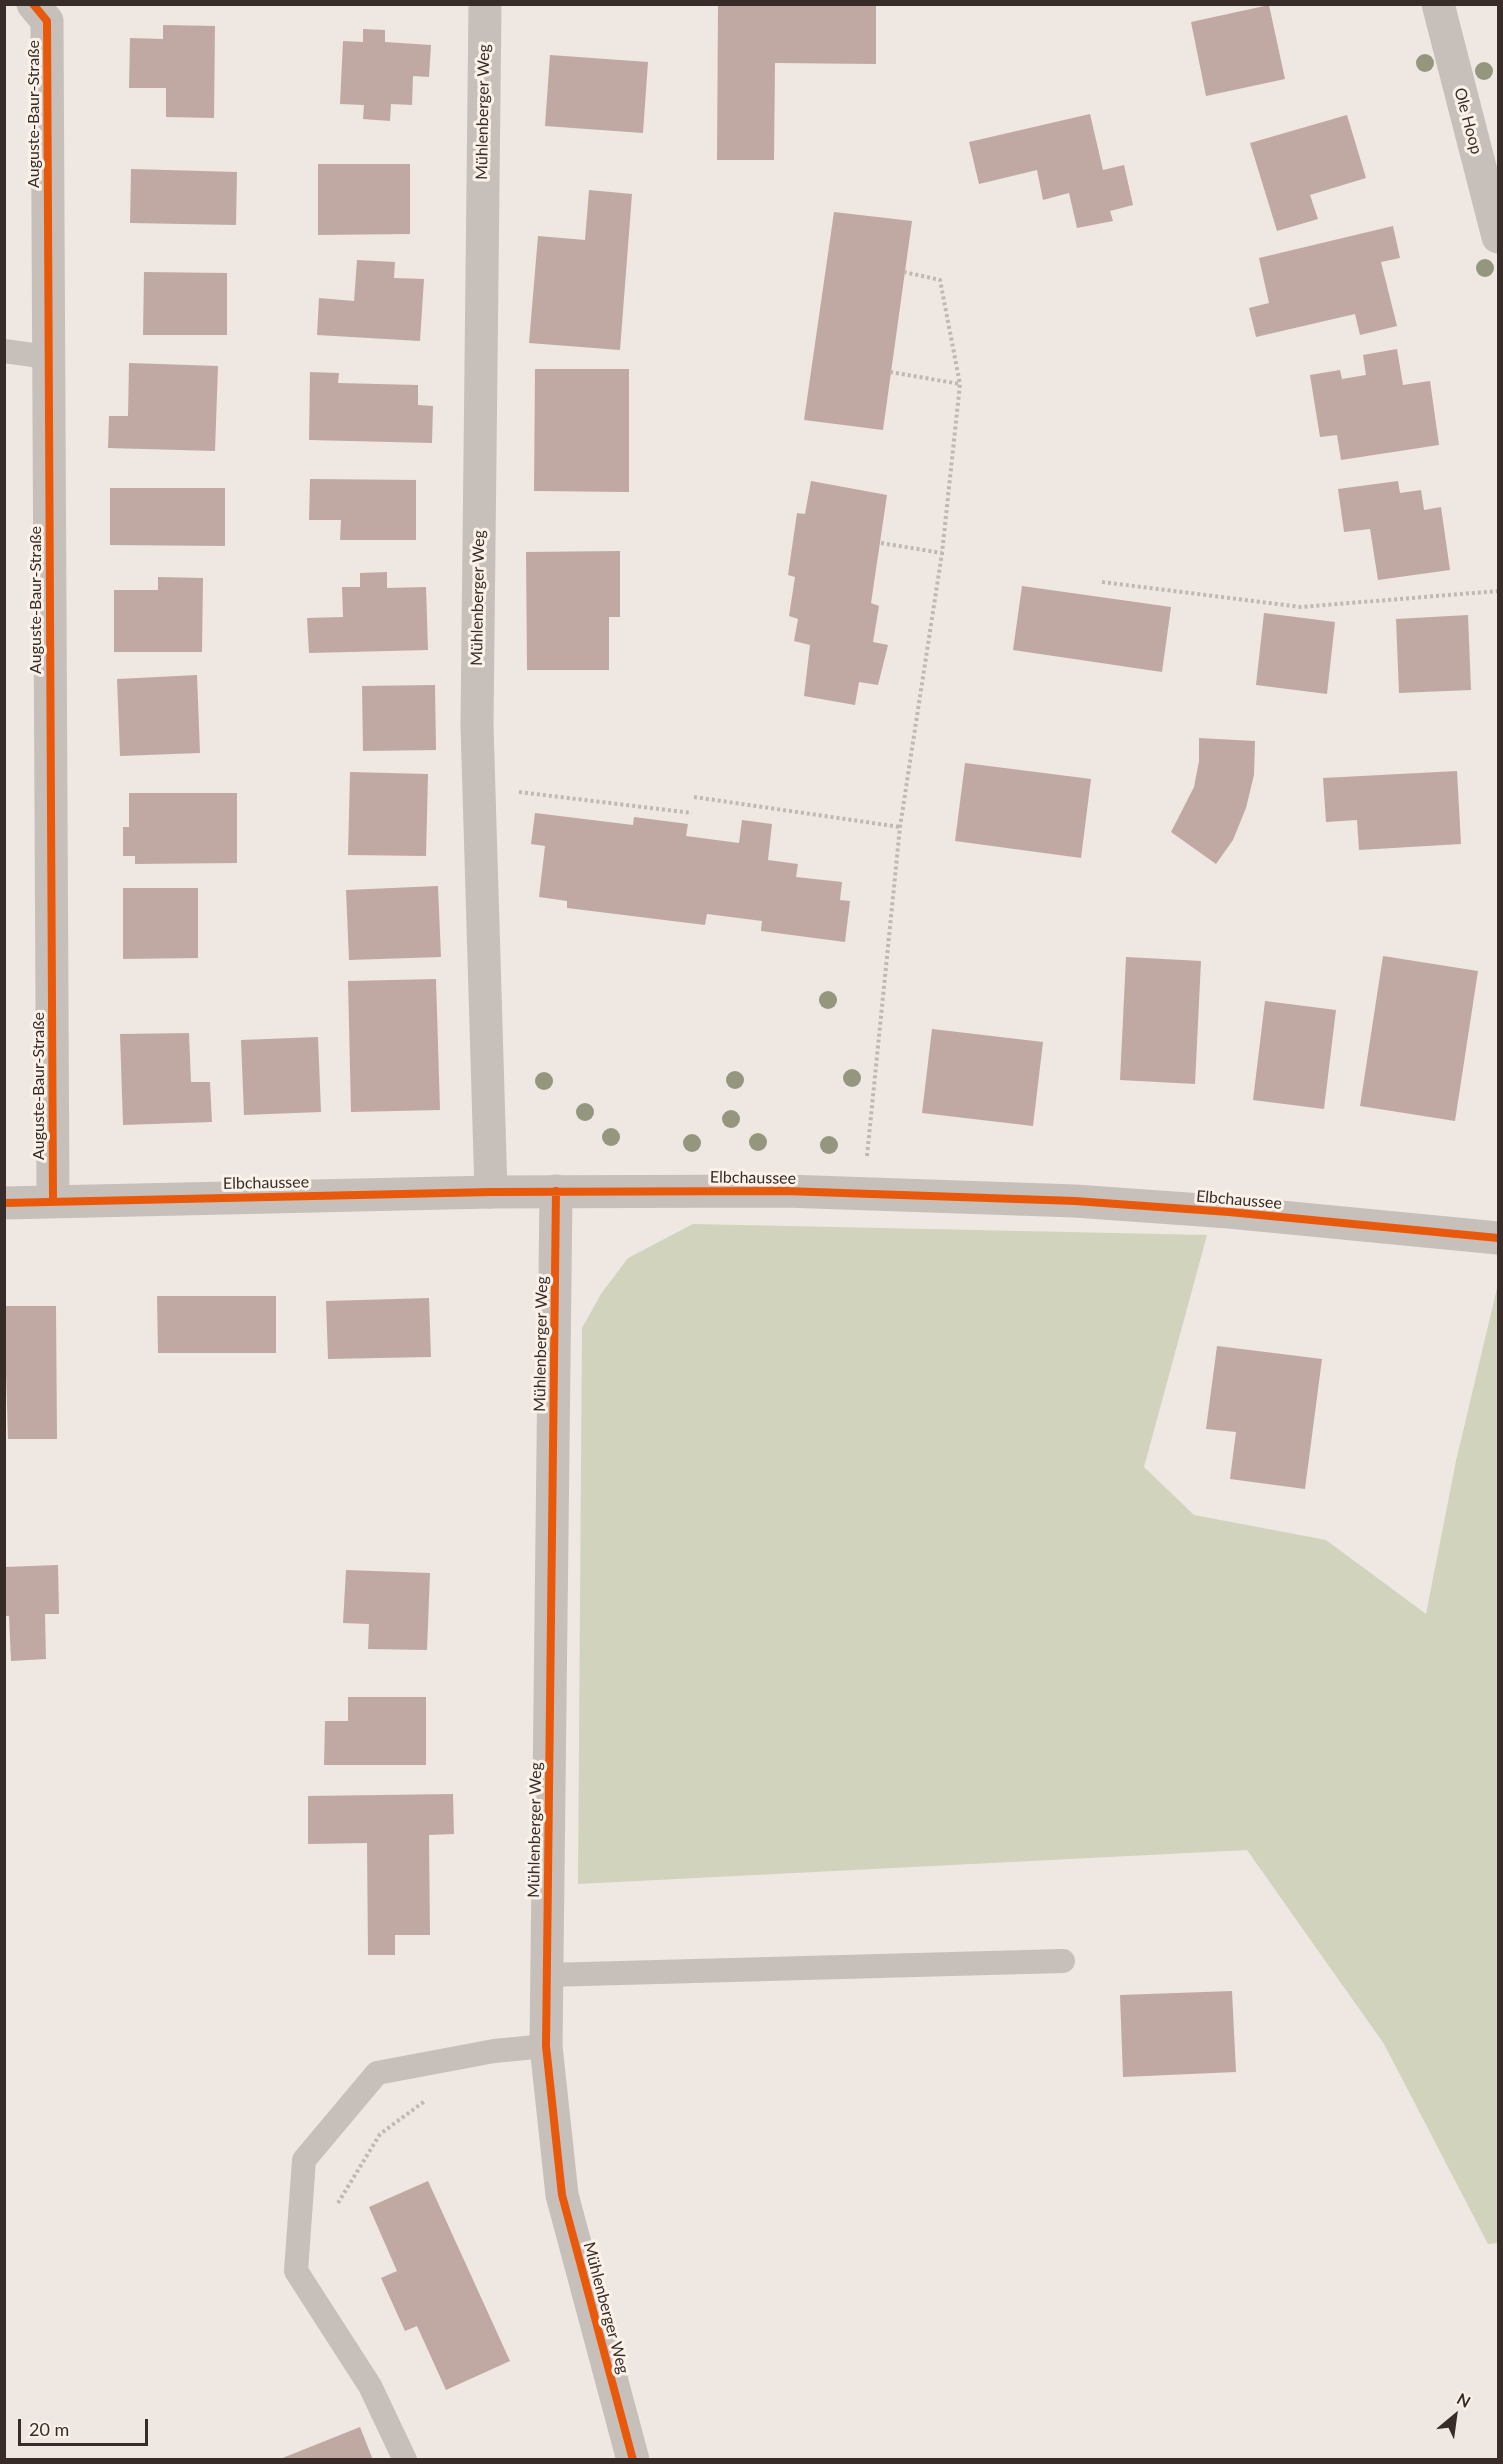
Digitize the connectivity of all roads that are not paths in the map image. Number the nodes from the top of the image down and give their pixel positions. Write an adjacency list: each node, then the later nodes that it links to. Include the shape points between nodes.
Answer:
1 (33, 4): 6 (street, Auguste-Baur-Straße, via 47,21)
2 (484, 4): 8 (street, Mühlenberger Weg, via 477,725)
3 (1438, 4): 4 (street, Ole Hoop)
4 (1498, 237)
5 (4, 351): 6 (lane)
6 (48, 357): 9 (street, Auguste-Baur-Straße)
7 (556, 1191): 8 (street, Elbchaussee); 11 (street, Elbchaussee, via 785,1191 1086,1202); 13 (street, Mühlenberger Weg)
8 (490, 1192): 9 (street, Elbchaussee)
9 (53, 1201): 10 (street, Elbchaussee)
10 (4, 1203)
11 (1498, 1238)
12 (1063, 1961): 13 (lane)
13 (547, 1976): 14 (street, Mühlenberger Weg)
14 (546, 2046): 15 (lane, via 494,2051 377,2073 304,2160 296,2271 370,2386); 16 (street, Mühlenberger Weg, via 562,2195)
15 (405, 2460)
16 (633, 2460)

